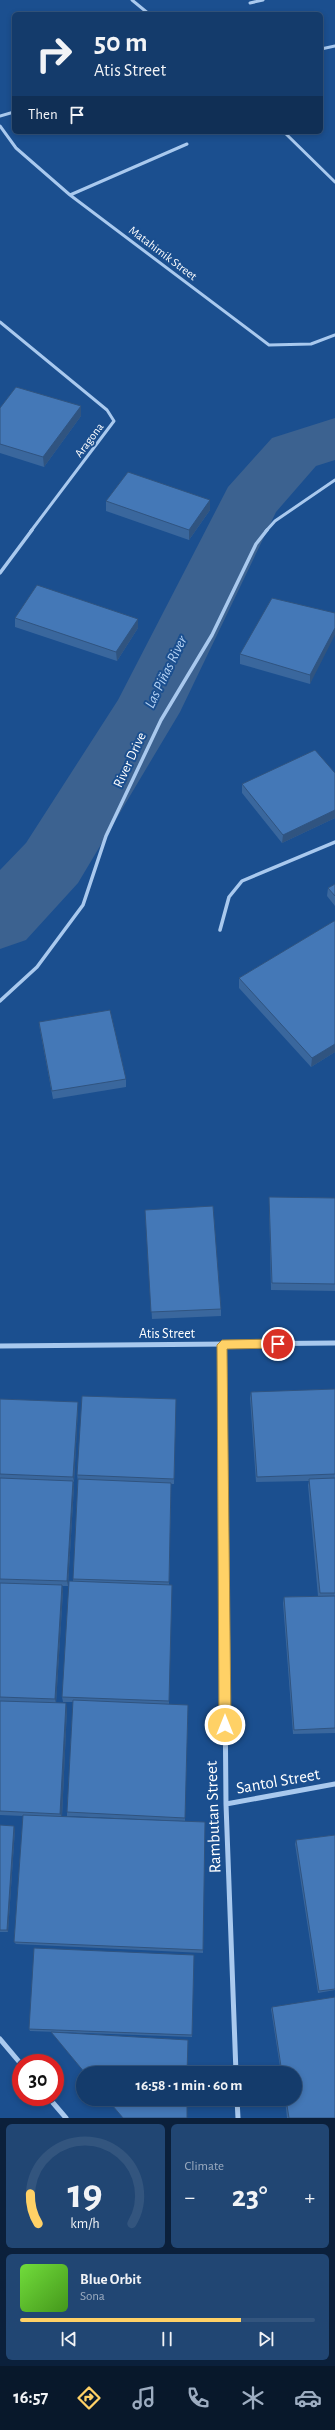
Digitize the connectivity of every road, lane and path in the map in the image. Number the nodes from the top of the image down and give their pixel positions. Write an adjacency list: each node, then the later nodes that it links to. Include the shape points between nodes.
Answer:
1 (132, 0): 4 (street)
2 (263, 0): 3 (street)
3 (250, 3)
4 (146, 12)
5 (335, 46): 6 (street)
6 (323, 49)
7 (12, 113): 8 (street)
8 (0, 116)
9 (0, 126): 13 (street, Matahimik Street, via 16,148)
10 (286, 134): 12 (street)
11 (187, 144): 13 (street)
12 (335, 182)
13 (70, 195): 15 (street, Matahimik Street, via 269,345 311,344)
14 (1, 323): 17 (street, Aragona, via 107,410 114,421)
15 (335, 335)
16 (335, 480): 20 (street, River Drive, via 275,521 256,544 212,635 161,720 106,836 83,905 37,967)
17 (0, 573)
18 (335, 842): 19 (street, via 242,881 227,900)
19 (220, 930)
20 (0, 1001)
21 (335, 1343): 22 (street, Atis Street)
22 (222, 1345): 23 (street, Atis Street); 25 (street, Rambutan Street)
23 (0, 1346)
24 (335, 1784): 25 (street, Santol Street)
25 (226, 1804): 28 (street, Rambutan Street)
26 (0, 2039): 27 (street)
27 (13, 2054)
28 (236, 2066)
29 (56, 2106): 31 (street)
30 (237, 2106): 32 (street)
31 (66, 2118)
32 (238, 2118)

